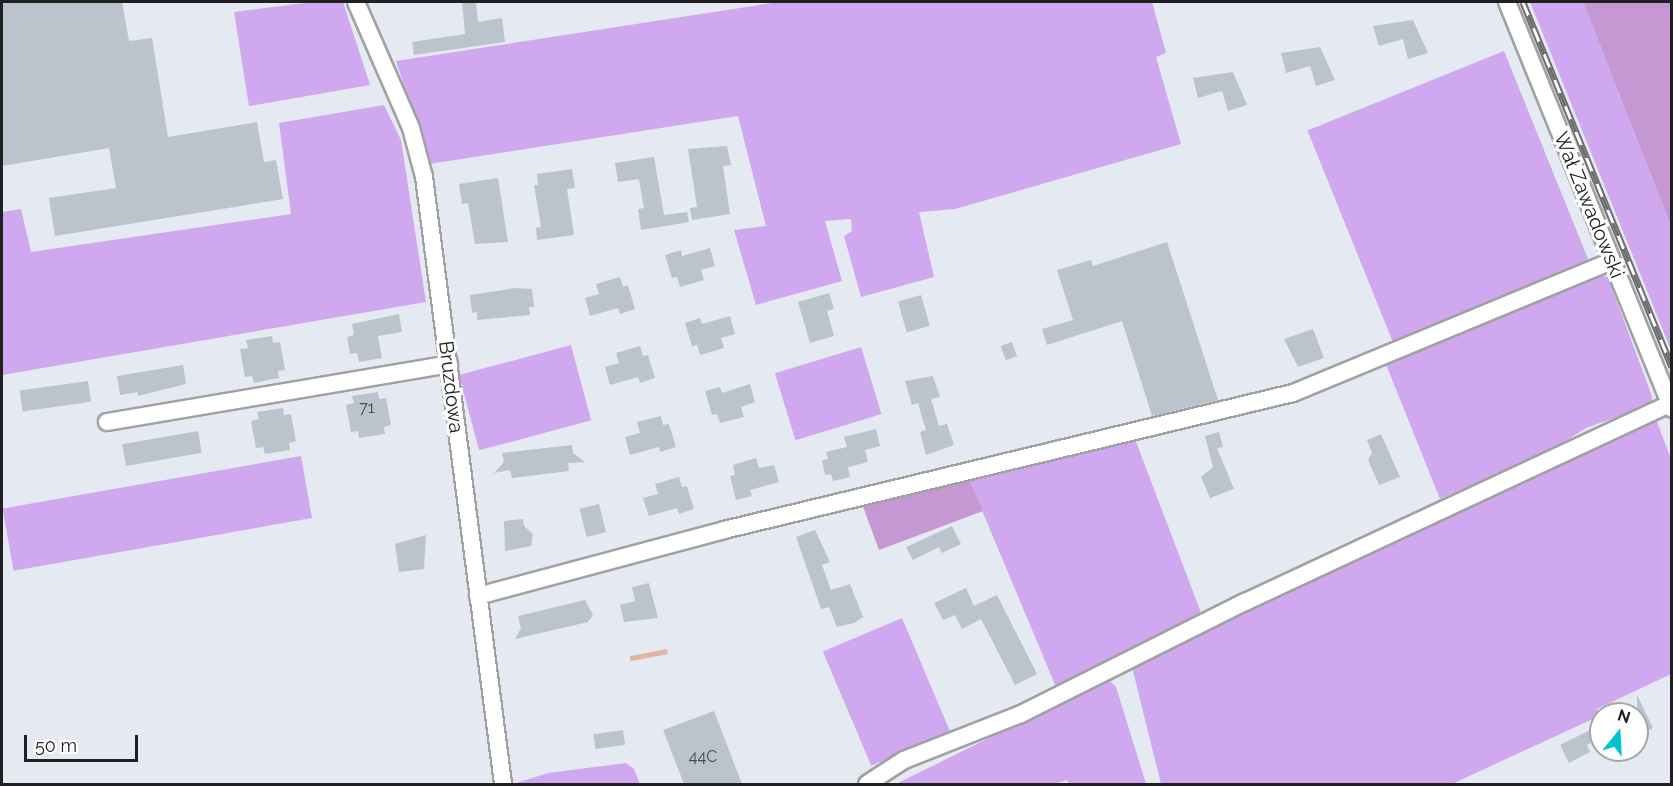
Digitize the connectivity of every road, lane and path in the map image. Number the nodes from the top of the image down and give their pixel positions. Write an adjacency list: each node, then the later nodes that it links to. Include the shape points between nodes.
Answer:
1 (356, 2): 4 (street, Bruzdowa, via 419,154)
2 (1507, 2): 3 (street, Wał Zawadowski)
3 (1611, 261): 5 (street, Wał Zawadowski); 7 (street, via 1293,393 724,530)
4 (449, 364): 6 (street); 7 (street, Bruzdowa)
5 (1670, 406): 9 (street, via 1245,602 1021,714 904,760)
6 (107, 422)
7 (478, 596): 8 (street, Bruzdowa)
8 (503, 784)
9 (867, 784)

